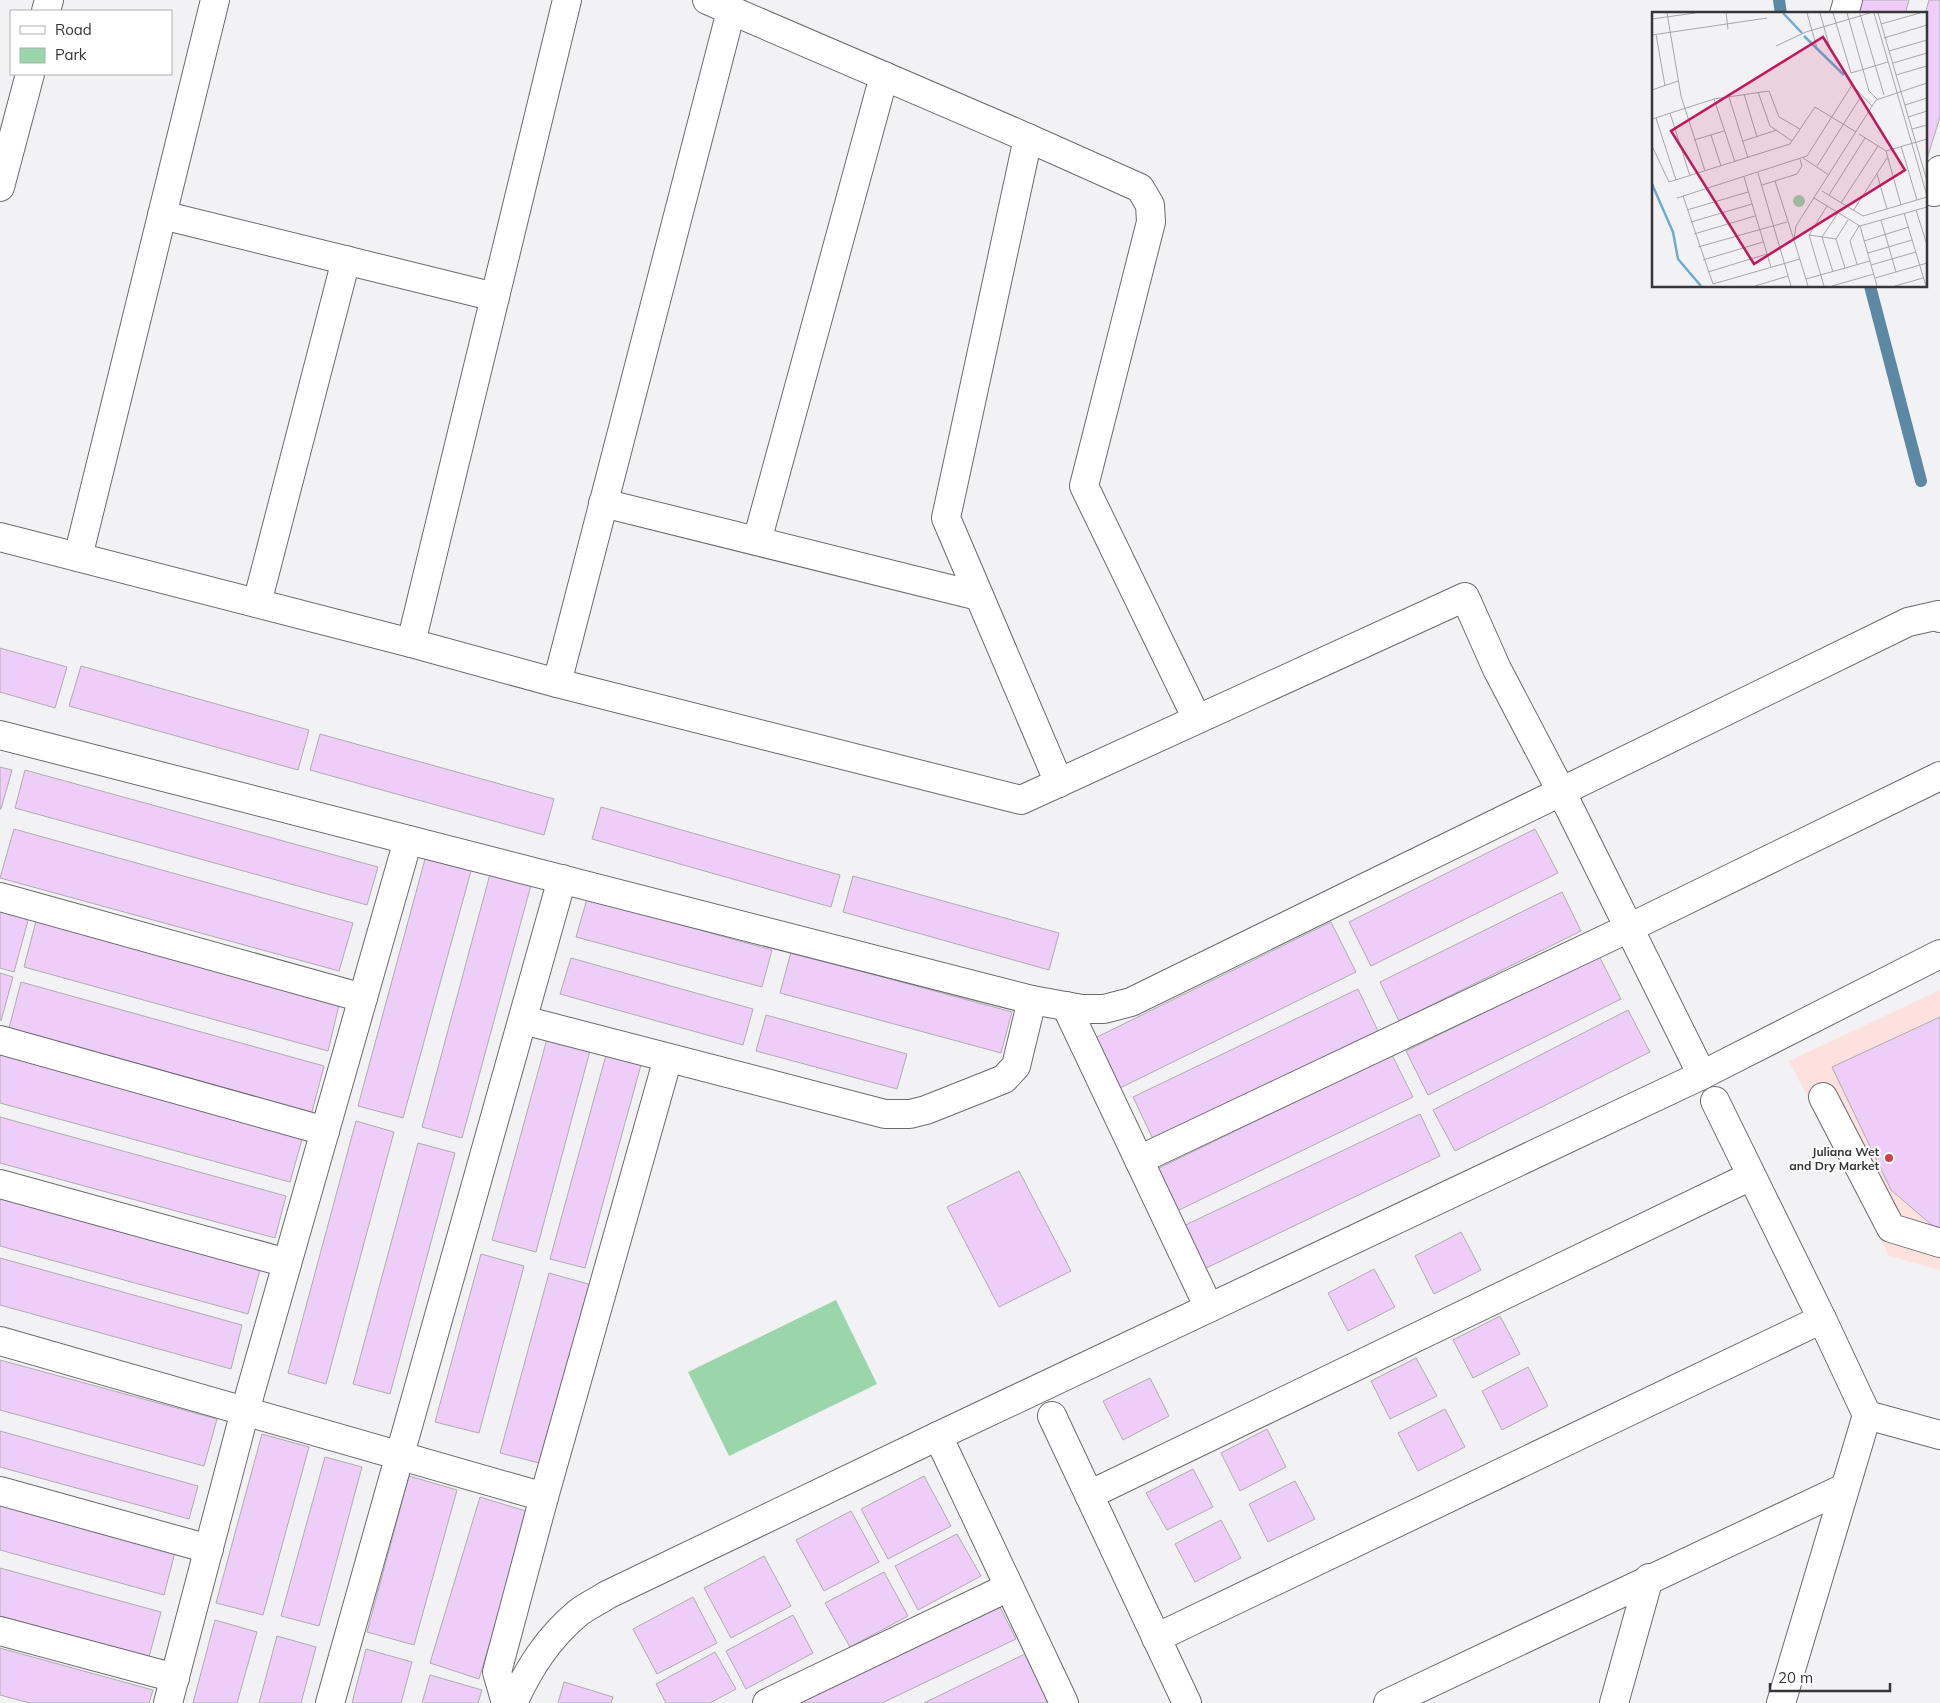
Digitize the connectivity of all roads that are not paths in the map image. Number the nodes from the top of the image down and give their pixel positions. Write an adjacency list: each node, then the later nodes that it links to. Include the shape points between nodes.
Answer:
1 (215, 0): 8 (street)
2 (567, 0): 10 (street)
3 (719, 5): 5 (street); 11 (street)
4 (30, 75): 7 (street)
5 (884, 76): 6 (street); 13 (street)
6 (1028, 138): 15 (street, via 946,518); 20 (street, via 1140,188 1150,205 1151,222 1084,486)
7 (0, 187)
8 (162, 215): 9 (street); 14 (street)
9 (346, 260): 10 (street); 16 (street)
10 (495, 297): 18 (street)
11 (603, 503): 13 (street); 19 (street)
12 (0, 537): 14 (street)
13 (757, 541): 15 (street)
14 (78, 558): 16 (street)
15 (978, 596): 23 (street)
16 (257, 603): 18 (street)
17 (1940, 618): 24 (street, via 1939,615 1908,622)
18 (411, 643): 19 (street)
19 (557, 683): 23 (street, via 1021,800)
20 (1197, 719): 23 (street); 24 (street, via 1465,597 1498,669)
21 (0, 735): 25 (street)
22 (1940, 776): 28 (street)
23 (1058, 783)
24 (1562, 792): 28 (street); 32 (street, via 1131,1002 1104,1009)
25 (408, 840): 26 (street); 30 (street)
26 (562, 880): 31 (street); 33 (street)
27 (0, 897): 30 (street)
28 (1629, 928): 36 (street); 40 (street)
29 (1940, 954): 36 (street)
30 (363, 998): 39 (street)
31 (1032, 1000): 32 (street); 35 (street, via 1016,1066 1011,1073 1004,1079 910,1114 885,1114)
32 (1066, 1006): 40 (street)
33 (523, 1020): 35 (street); 53 (street)
34 (0, 1040): 39 (street)
35 (668, 1058): 57 (street)
36 (1702, 1075): 45 (street)
37 (1823, 1097): 43 (street, via 1891,1228)
38 (1715, 1101): 41 (street)
39 (325, 1131): 44 (street)
40 (1139, 1160): 45 (street)
41 (1751, 1176): 46 (street); 56 (street)
42 (0, 1184): 44 (street)
43 (1940, 1243)
44 (287, 1263): 48 (street)
45 (1209, 1308): 51 (street)
46 (1822, 1319): 49 (street); 62 (street)
47 (0, 1341): 48 (street)
48 (245, 1411): 53 (street); 58 (street)
49 (1867, 1415): 52 (street); 54 (street)
50 (1052, 1416): 56 (street)
51 (938, 1436): 60 (street); 66 (street, via 607,1595 579,1612 552,1638 527,1673)
52 (1940, 1436)
53 (400, 1456): 57 (street); 64 (street)
54 (1844, 1488): 59 (street); 72 (street)
55 (0, 1491): 58 (street)
56 (1089, 1495): 62 (street)
57 (544, 1497): 65 (street, via 497,1672)
58 (209, 1549): 63 (street)
59 (1650, 1578): 70 (street); 71 (street)
60 (1009, 1587): 67 (street); 68 (street)
61 (0, 1631): 63 (street)
62 (1156, 1638): 69 (street)
63 (171, 1690)
64 (330, 1703)
65 (506, 1703)
66 (513, 1703)
67 (767, 1703)
68 (1064, 1703)
69 (1187, 1703)
70 (1388, 1703)
71 (1614, 1703)
72 (1781, 1703)

